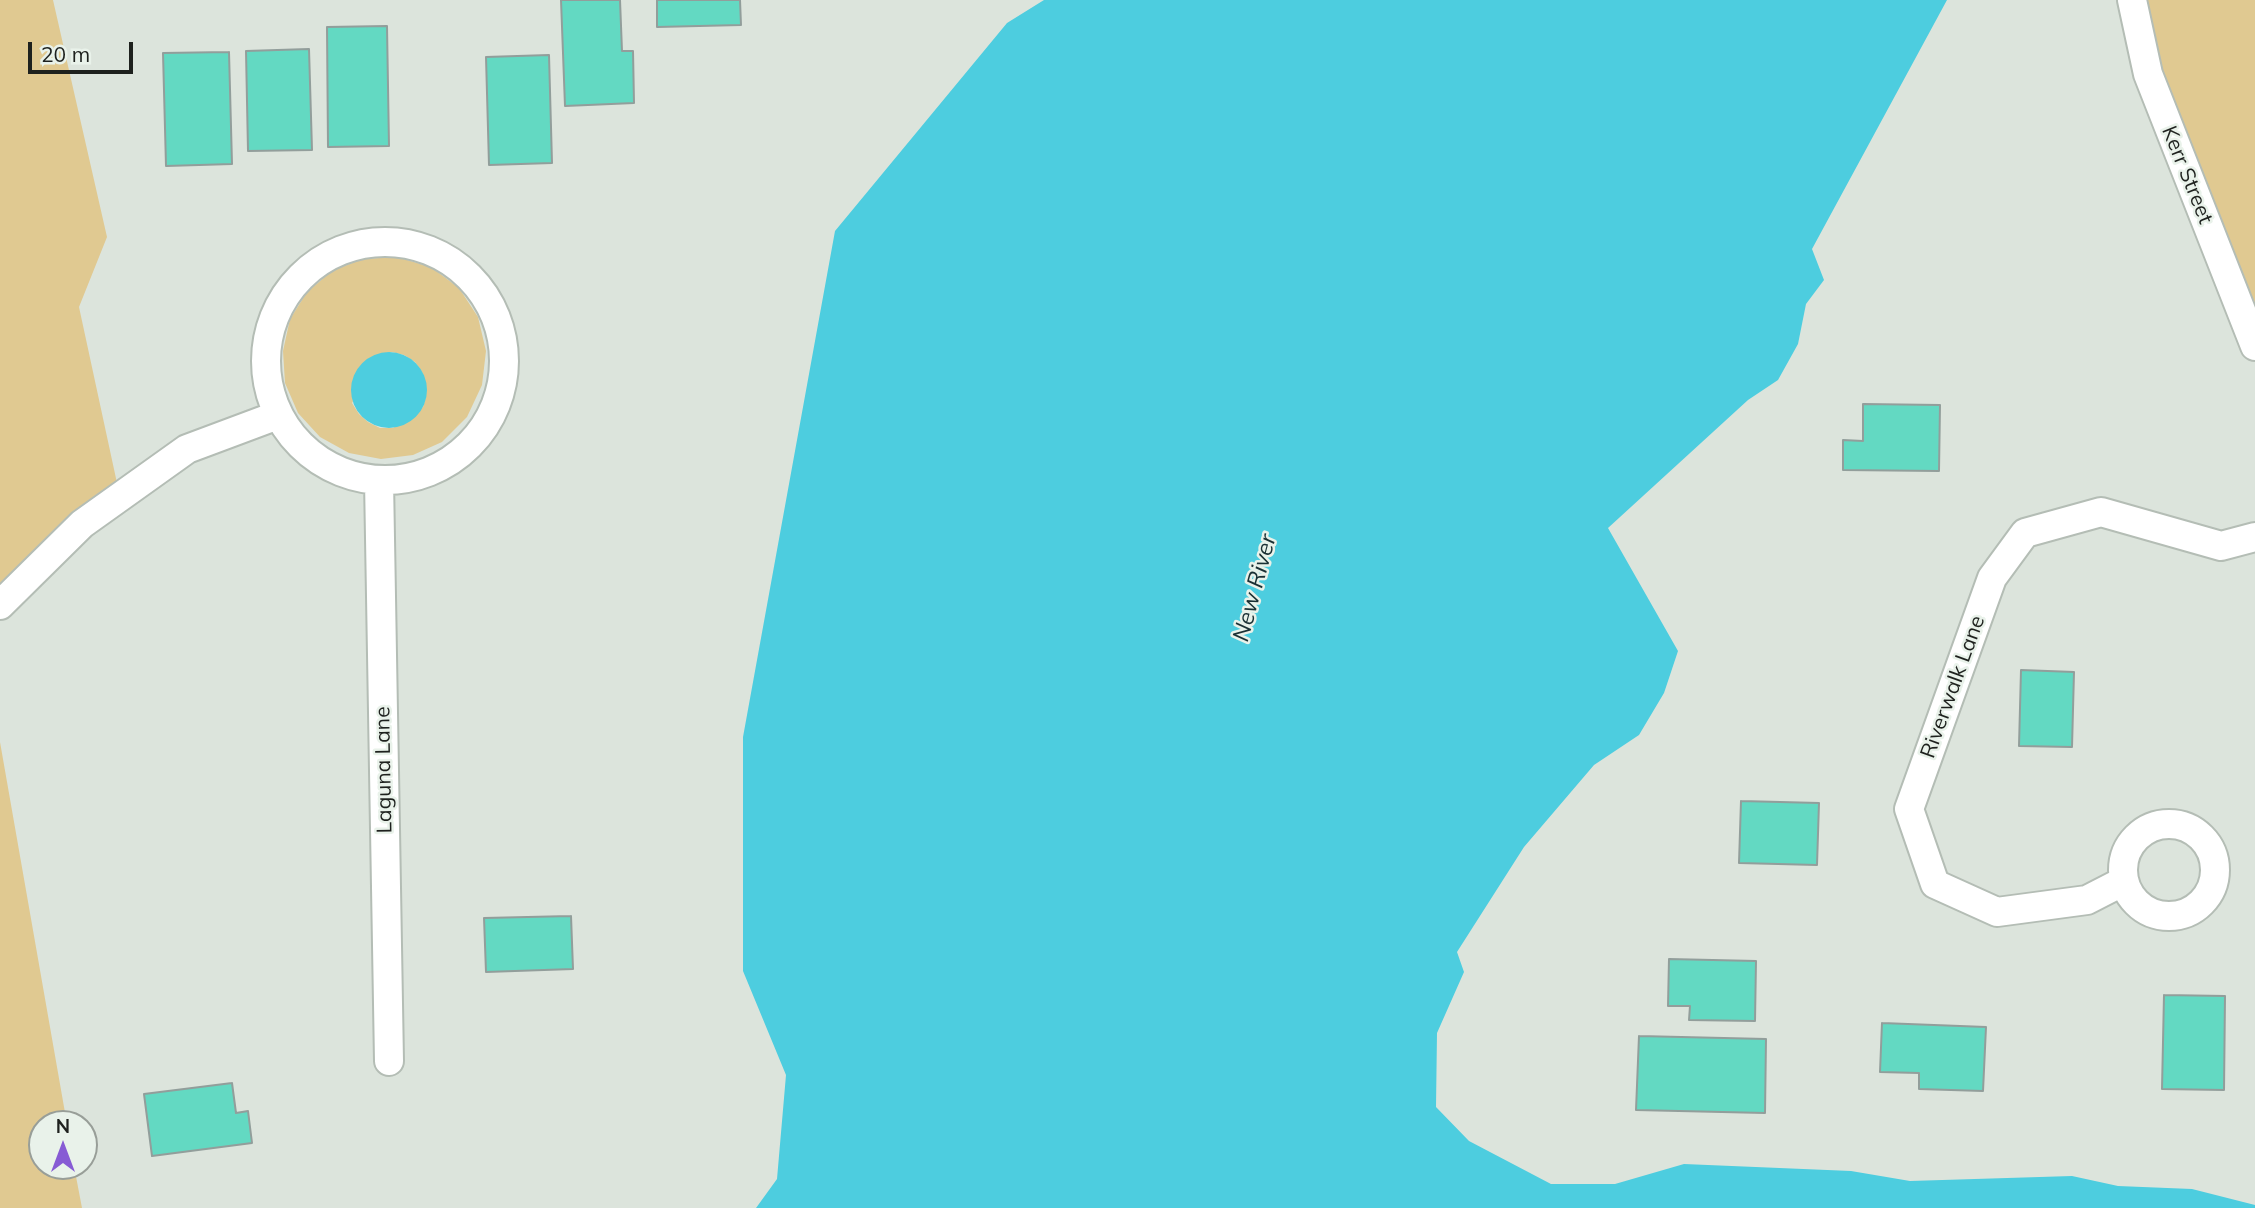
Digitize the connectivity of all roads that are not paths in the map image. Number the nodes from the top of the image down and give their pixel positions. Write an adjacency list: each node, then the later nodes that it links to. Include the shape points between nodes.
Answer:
1 (2132, 0): 2 (street, Kerr Street, via 2148,74)
2 (2255, 346)
3 (278, 415): 4 (street, via 295,441 320,461 348,475); 4 (street, via 266,378 267,338 281,301 306,271 355,245 383,242 423,248 458,267 488,300 498,323 504,349 501,389 484,427 457,457 420,475); 6 (street, via 187,449 82,524)
4 (379, 480): 8 (street, Laguna Lane)
5 (2255, 537): 7 (street, Riverwalk Lane, via 2221,546 2101,512 2025,533 1992,578 1909,809 1935,884 1997,912 2087,900)
6 (0, 605)
7 (2124, 881)
8 (389, 1061)

